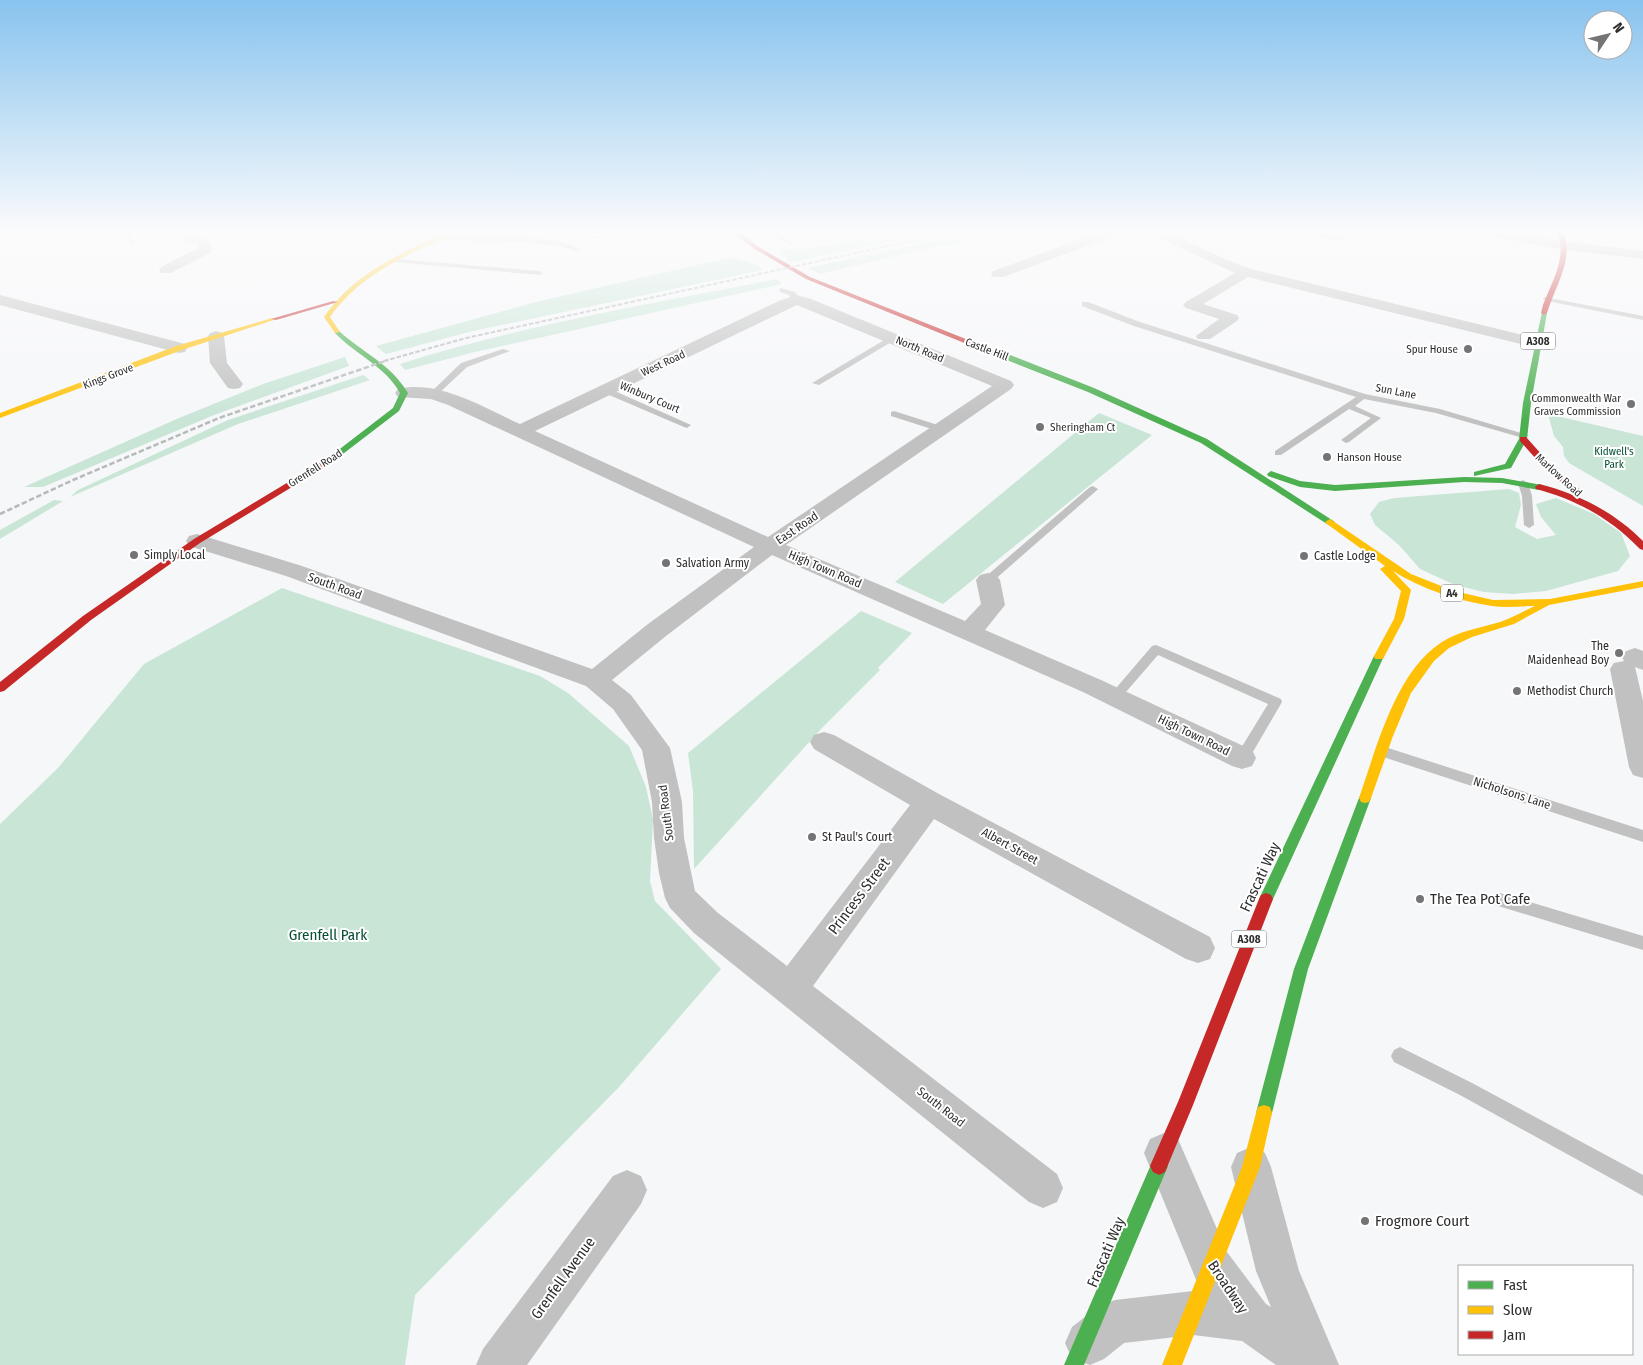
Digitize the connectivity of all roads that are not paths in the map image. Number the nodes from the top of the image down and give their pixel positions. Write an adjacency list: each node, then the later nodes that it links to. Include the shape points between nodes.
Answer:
1 (345, 295): 9 (main road)
2 (852, 295): 34 (main road, Castle Hill / A4, via 1092,390 1204,441)
3 (1209, 295): 13 (street, via 1191,306 1231,318)
4 (1339, 295): 15 (street)
5 (1549, 295): 7 (main road, A308)
6 (795, 297): 14 (street, North Road); 21 (street, West Road)
7 (1547, 299): 11 (lane); 15 (main road, A308)
8 (0, 300): 16 (street)
9 (335, 302): 12 (main road, Kings Grove); 22 (main road, via 328,316 330,324 389,372 401,384)
10 (1085, 304): 24 (lane, via 1137,324)
11 (1643, 318)
12 (216, 336): 16 (main road, Kings Grove); 19 (street, via 219,363)
13 (1204, 336)
14 (894, 338): 18 (lane); 20 (street, North Road)
15 (1537, 343): 31 (main road, A308)
16 (179, 348): 27 (main road, Kings Grove)
17 (506, 351): 23 (lane, via 464,365)
18 (816, 383)
19 (234, 384)
20 (1005, 385): 29 (street, East Road)
21 (605, 390): 28 (lane, Winbury Court); 30 (street, West Road)
22 (404, 393): 23 (street, High Town Road); 45 (main road, Grenfell Road, via 396,408 330,461)
23 (432, 394): 30 (street, High Town Road)
24 (1363, 396): 25 (lane, Sun Lane); 31 (lane, Sun Lane, via 1437,411)
25 (1348, 406): 32 (lane, via 1377,418); 33 (lane, Sun Lane)
26 (894, 414): 29 (lane)
27 (0, 416)
28 (687, 425)
29 (941, 429): 46 (street, East Road)
30 (521, 431): 46 (street, High Town Road)
31 (1523, 437): 35 (main road, A308, via 1508,466 1492,472); 40 (main road, Marlow Road, via 1549,468)
32 (1346, 440)
33 (1278, 453)
34 (1241, 463): 37 (main road, A4, via 1300,484); 47 (main road, A4)
35 (1441, 480): 36 (main road, A4); 37 (main road, A4)
36 (1523, 483): 40 (main road, A4, via 1556,490); 43 (lane)
37 (1389, 486): 39 (main road, A4, via 1363,494)
38 (1093, 489): 50 (lane)
39 (1352, 502)
40 (1596, 508): 41 (main road, A4)
41 (1608, 515): 44 (main road, A4); 48 (main road, A4)
42 (1347, 522): 47 (main road, A4)
43 (1529, 526)
44 (1643, 527)
45 (197, 541): 56 (street, South Road, via 294,571); 57 (main road, Grenfell Road, via 87,618)
46 (770, 546): 54 (street, High Town Road); 56 (street, East Road)
47 (1361, 546): 53 (main road, A4, via 1407,576 1451,593 1493,603); 70 (main road, Frascati Way / A308, via 1406,590 1399,622 1376,660 1256,922)
48 (1643, 546)
49 (1640, 571): 52 (main road)
50 (988, 580): 54 (street, via 992,605)
51 (1643, 584): 52 (main road, A4)
52 (1619, 590): 53 (main road, A4)
53 (1550, 602): 60 (main road, via 1509,622 1467,634 1445,645 1423,664 1406,690)
54 (968, 632): 58 (street, High Town Road)
55 (1634, 662): 62 (street)
56 (595, 680): 68 (street, South Road, via 622,702 656,748 667,802 675,873 682,898 706,923)
57 (0, 688)
58 (1116, 697): 61 (street, High Town Road); 61 (lane, via 1156,649 1276,702)
59 (824, 742): 63 (street, Albert Street)
60 (1382, 751): 64 (lane, Nicholsons Lane); 71 (main road, via 1301,969)
61 (1242, 758)
62 (1643, 767)
63 (929, 802): 67 (street, Albert Street); 68 (street, Princess Street)
64 (1643, 836)
65 (1500, 900): 66 (lane)
66 (1643, 943)
67 (1196, 948)
68 (790, 990): 73 (street, South Road)
69 (1400, 1056): 72 (lane)
70 (1164, 1153): 75 (street, Broadway); 78 (main road, Frascati Way / A308)
71 (1252, 1167): 75 (main road); 81 (street, Broadway, via 1278,1271)
72 (1643, 1186)
73 (1043, 1188)
74 (627, 1190): 79 (street, Grenfell Avenue)
75 (1212, 1267): 76 (main road); 77 (street, Broadway)
76 (1193, 1313): 77 (street); 78 (street, via 1115,1322); 80 (main road)
77 (1250, 1320): 81 (street, Broadway)
78 (1078, 1357)
79 (499, 1365)
80 (1172, 1365)
81 (1316, 1365)

